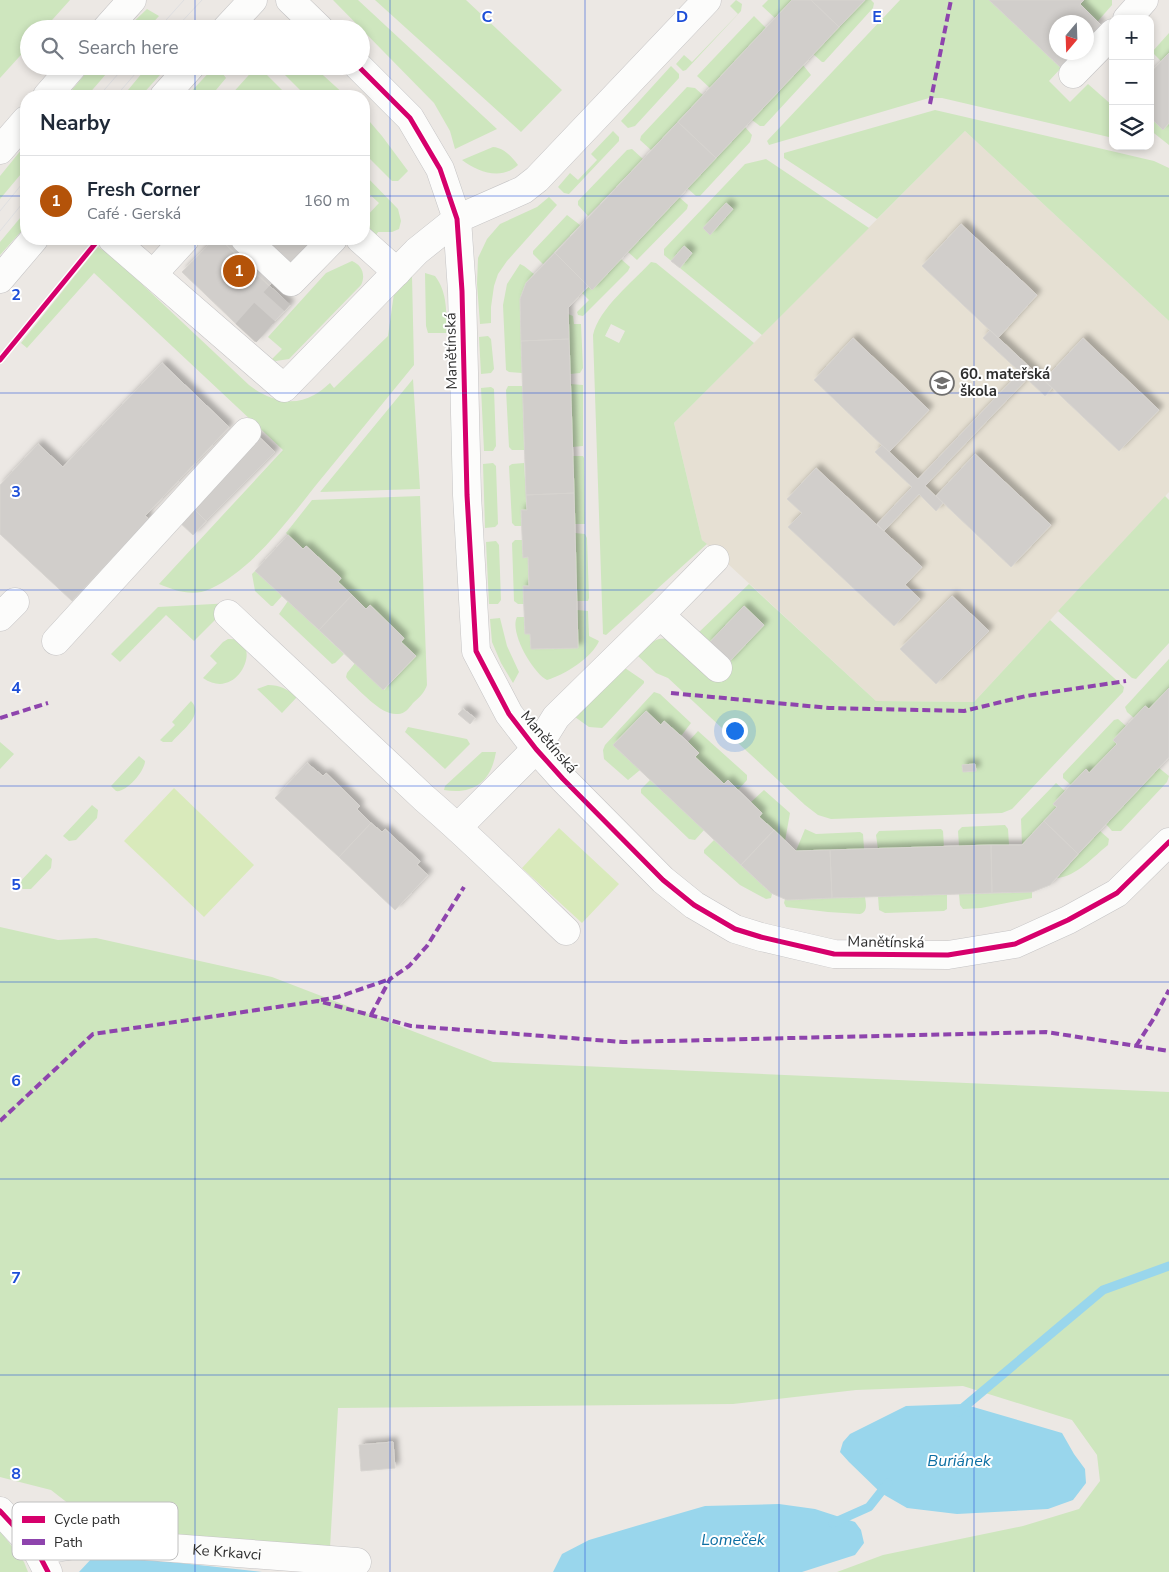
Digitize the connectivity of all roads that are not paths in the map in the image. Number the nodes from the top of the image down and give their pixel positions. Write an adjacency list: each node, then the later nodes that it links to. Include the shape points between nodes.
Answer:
1 (132, 0): 7 (street)
2 (253, 0): 8 (street)
3 (290, 0): 9 (street)
4 (708, 0): 19 (street, via 537,179 523,190)
5 (1144, 0): 6 (street)
6 (1131, 15)
7 (114, 20)
8 (234, 20)
9 (311, 20)
10 (1109, 37): 11 (street)
11 (1073, 74)
12 (65, 75): 15 (street)
13 (183, 75): 16 (street)
14 (367, 75): 19 (street, Manětínská, via 410,118 440,169)
15 (52, 90)
16 (169, 90)
17 (20, 127): 18 (street)
18 (0, 150)
19 (457, 218): 26 (street, via 417,251); 35 (street, Manětínská, via 476,651 509,714)
20 (29, 245): 28 (street)
21 (119, 245): 27 (street)
22 (180, 245): 27 (street)
23 (250, 245): 24 (street, via 285,289)
24 (327, 245)
25 (367, 245): 26 (street)
26 (398, 272): 27 (street, via 284,388 240,339)
27 (153, 274)
28 (0, 279)
29 (247, 432): 33 (street)
30 (715, 558): 32 (street, Manětínská)
31 (228, 614): 36 (street)
32 (660, 616): 34 (street); 35 (street, Manětínská, via 556,716)
33 (56, 641)
34 (718, 668)
35 (536, 749): 36 (street); 37 (street, Manětínská, via 663,880 694,905 735,929 834,954 948,955 1015,944 1117,893)
36 (458, 827): 38 (street)
37 (1165, 853)
38 (566, 930)
39 (0, 1511): 40 (street, Ke Krkavci)
40 (12, 1525)
41 (178, 1548): 42 (street, Ke Krkavci)
42 (357, 1562)

